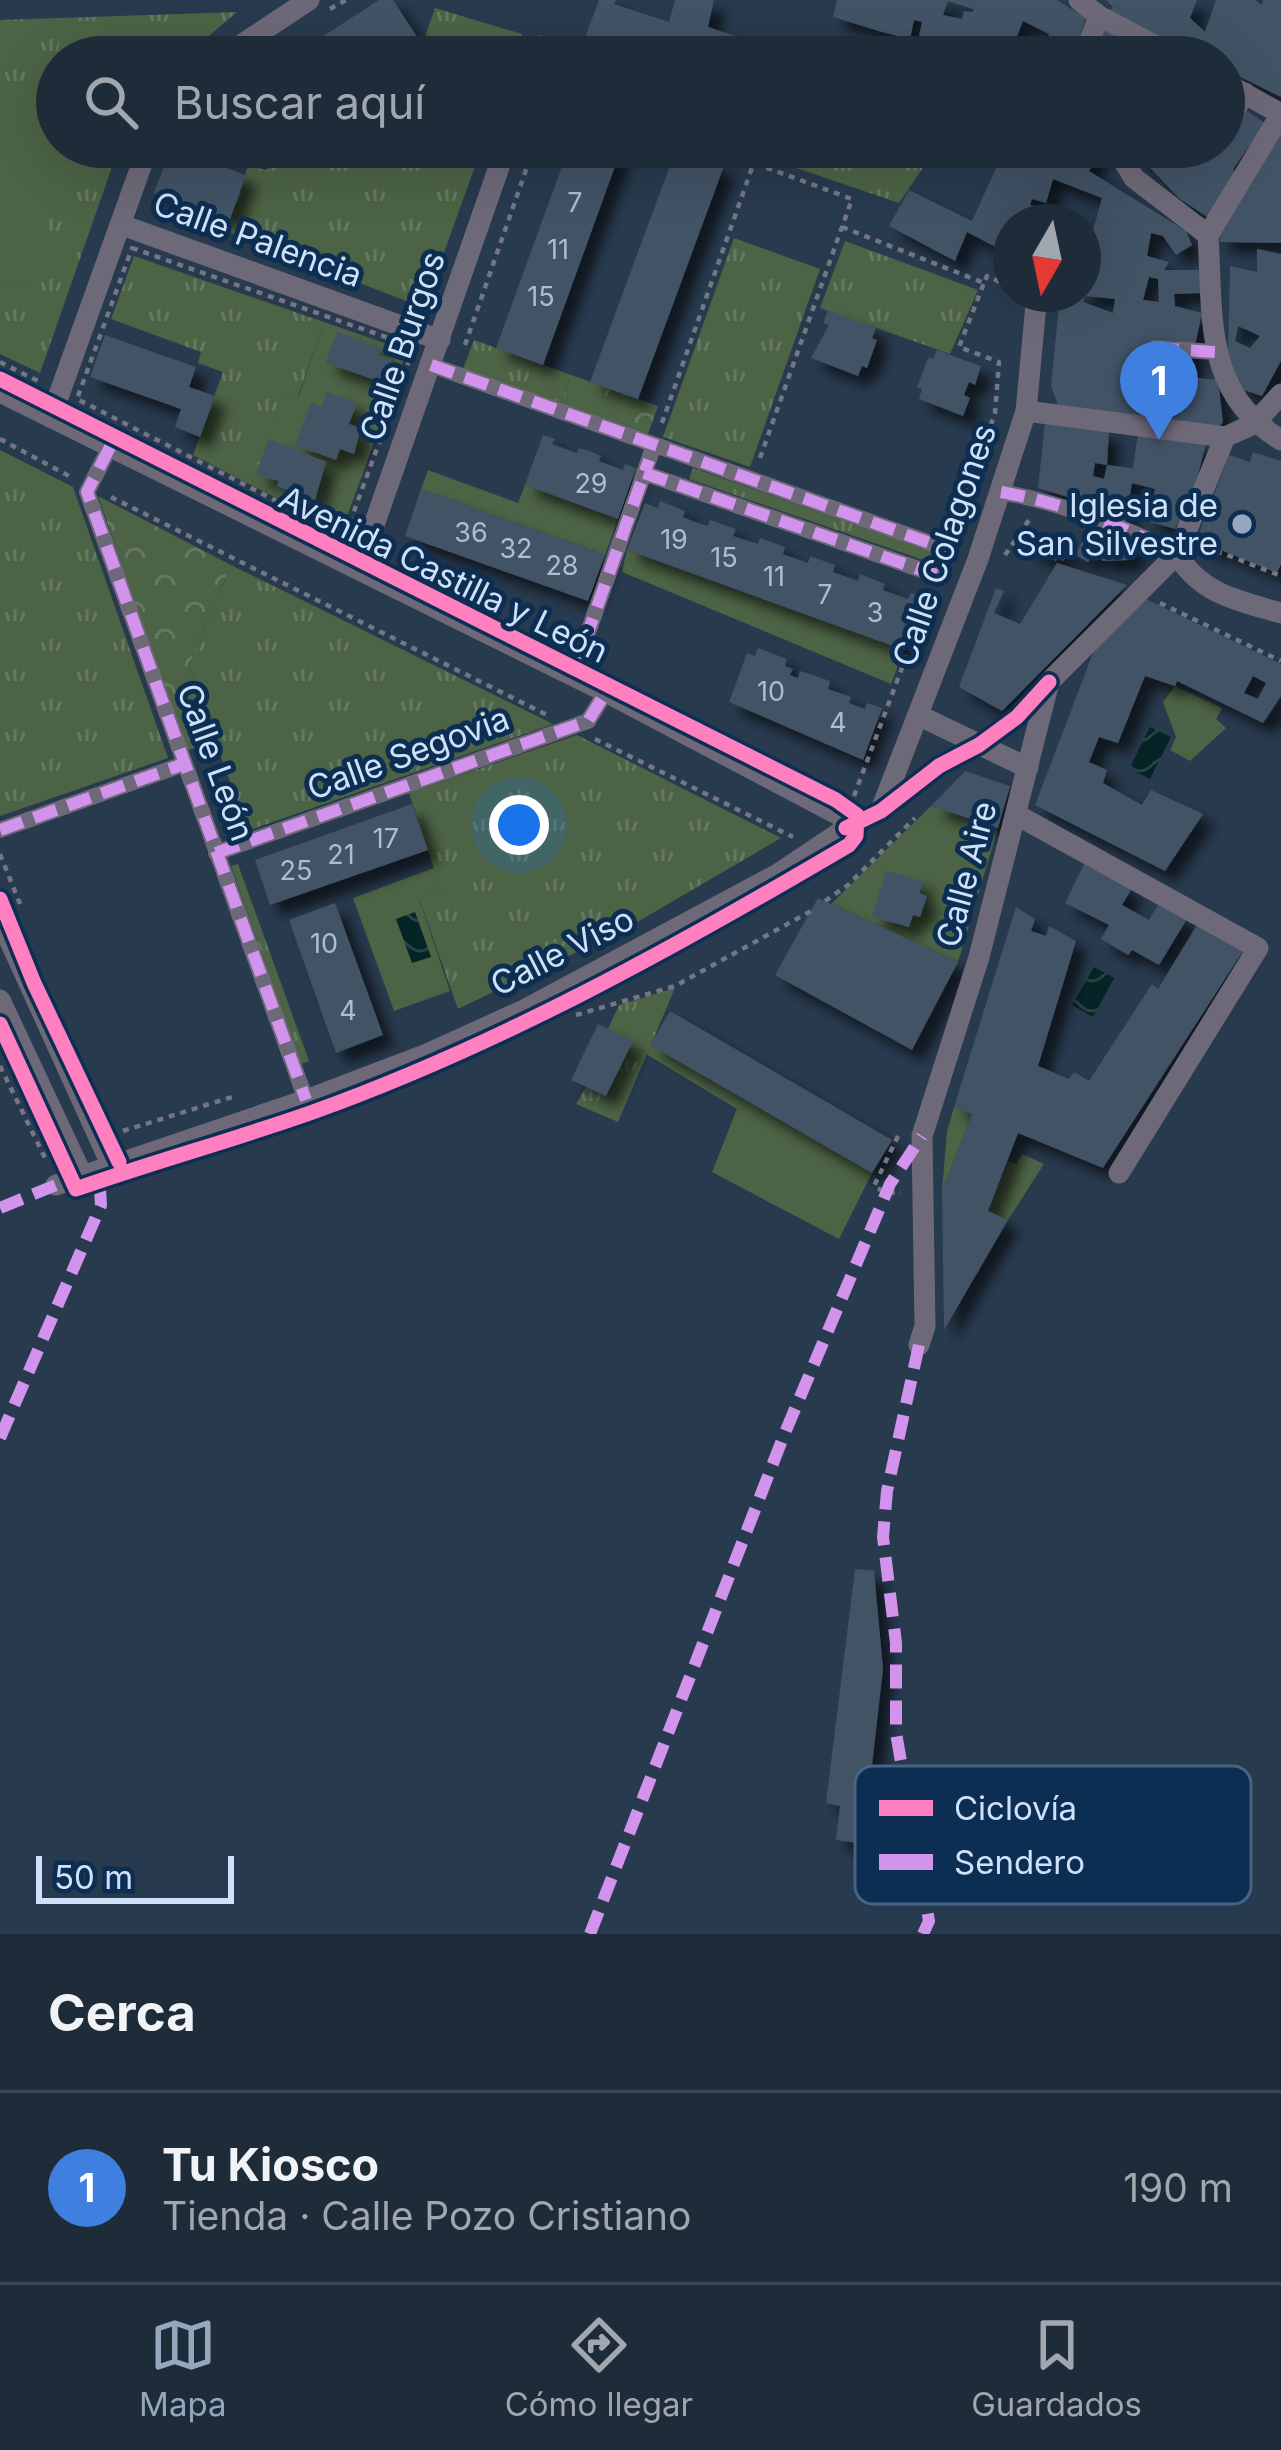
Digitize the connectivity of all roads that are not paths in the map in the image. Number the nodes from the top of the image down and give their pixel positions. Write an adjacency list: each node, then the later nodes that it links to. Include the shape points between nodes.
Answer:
1 (309, 0): 4 (street)
2 (1078, 0): 3 (street)
3 (1099, 16): 5 (street); 6 (street)
4 (255, 36)
5 (1091, 36)
6 (1137, 36)
7 (1245, 93): 8 (street)
8 (1281, 114): 13 (street)
9 (141, 168): 12 (street)
10 (499, 168): 15 (street, Calle Burgos)
11 (1129, 168): 13 (street)
12 (122, 225): 15 (street, Calle Palencia); 22 (street)
13 (1208, 235): 17 (street)
14 (1035, 312): 21 (street, Calle Colagones)
15 (440, 340): 18 (street, Calle Burgos)
16 (1155, 348): 17 (street)
17 (1215, 352): 23 (street)
18 (430, 365): 26 (street); 32 (street, Calle Burgos)
19 (0, 392): 22 (street, Avenida Castilla y León)
20 (1281, 394): 23 (street)
21 (1026, 411): 24 (street); 29 (street, Calle Colagones)
22 (53, 412): 27 (street, Avenida Castilla y León)
23 (1255, 424): 24 (street); 25 (street)
24 (1225, 437): 31 (street)
25 (1281, 440)
26 (654, 446): 28 (street); 30 (street)
27 (110, 447): 32 (street, Avenida Castilla y León); 40 (street, Calle León, via 87,492)
28 (644, 473): 33 (street); 35 (street)
29 (1001, 492): 31 (street); 38 (street, Calle Colagones)
30 (947, 549)
31 (1178, 554): 34 (street, via 1190,578); 36 (street)
32 (360, 563): 35 (street, Avenida Castilla y León)
33 (937, 575)
34 (1281, 613)
35 (573, 675): 37 (street, Avenida Castilla y León)
36 (1049, 682): 39 (street, Calle Viso); 41 (street, Calle Aire)
37 (606, 692): 44 (street, Avenida Castilla y León); 46 (street, Calle Segovia, via 588,721)
38 (918, 715): 39 (street); 42 (street, Calle Colagones)
39 (979, 745): 41 (street); 42 (street, Calle Viso)
40 (184, 764): 45 (street); 46 (street, Calle León)
41 (1028, 768): 43 (street, Calle Aire)
42 (881, 811): 44 (street, Calle Viso)
43 (1016, 815): 51 (street, via 1258,948); 52 (street, Calle Aire, via 922,1136 926,1326)
44 (856, 822): 49 (street, Calle Viso, via 778,874 524,1010)
45 (0, 830)
46 (217, 853): 49 (street, Calle León)
47 (4, 920): 50 (street)
48 (0, 1000): 50 (street, Calle Viso, via 70,1180)
49 (306, 1100): 50 (street, Calle Viso)
50 (115, 1163)
51 (1119, 1173)
52 (919, 1345)

